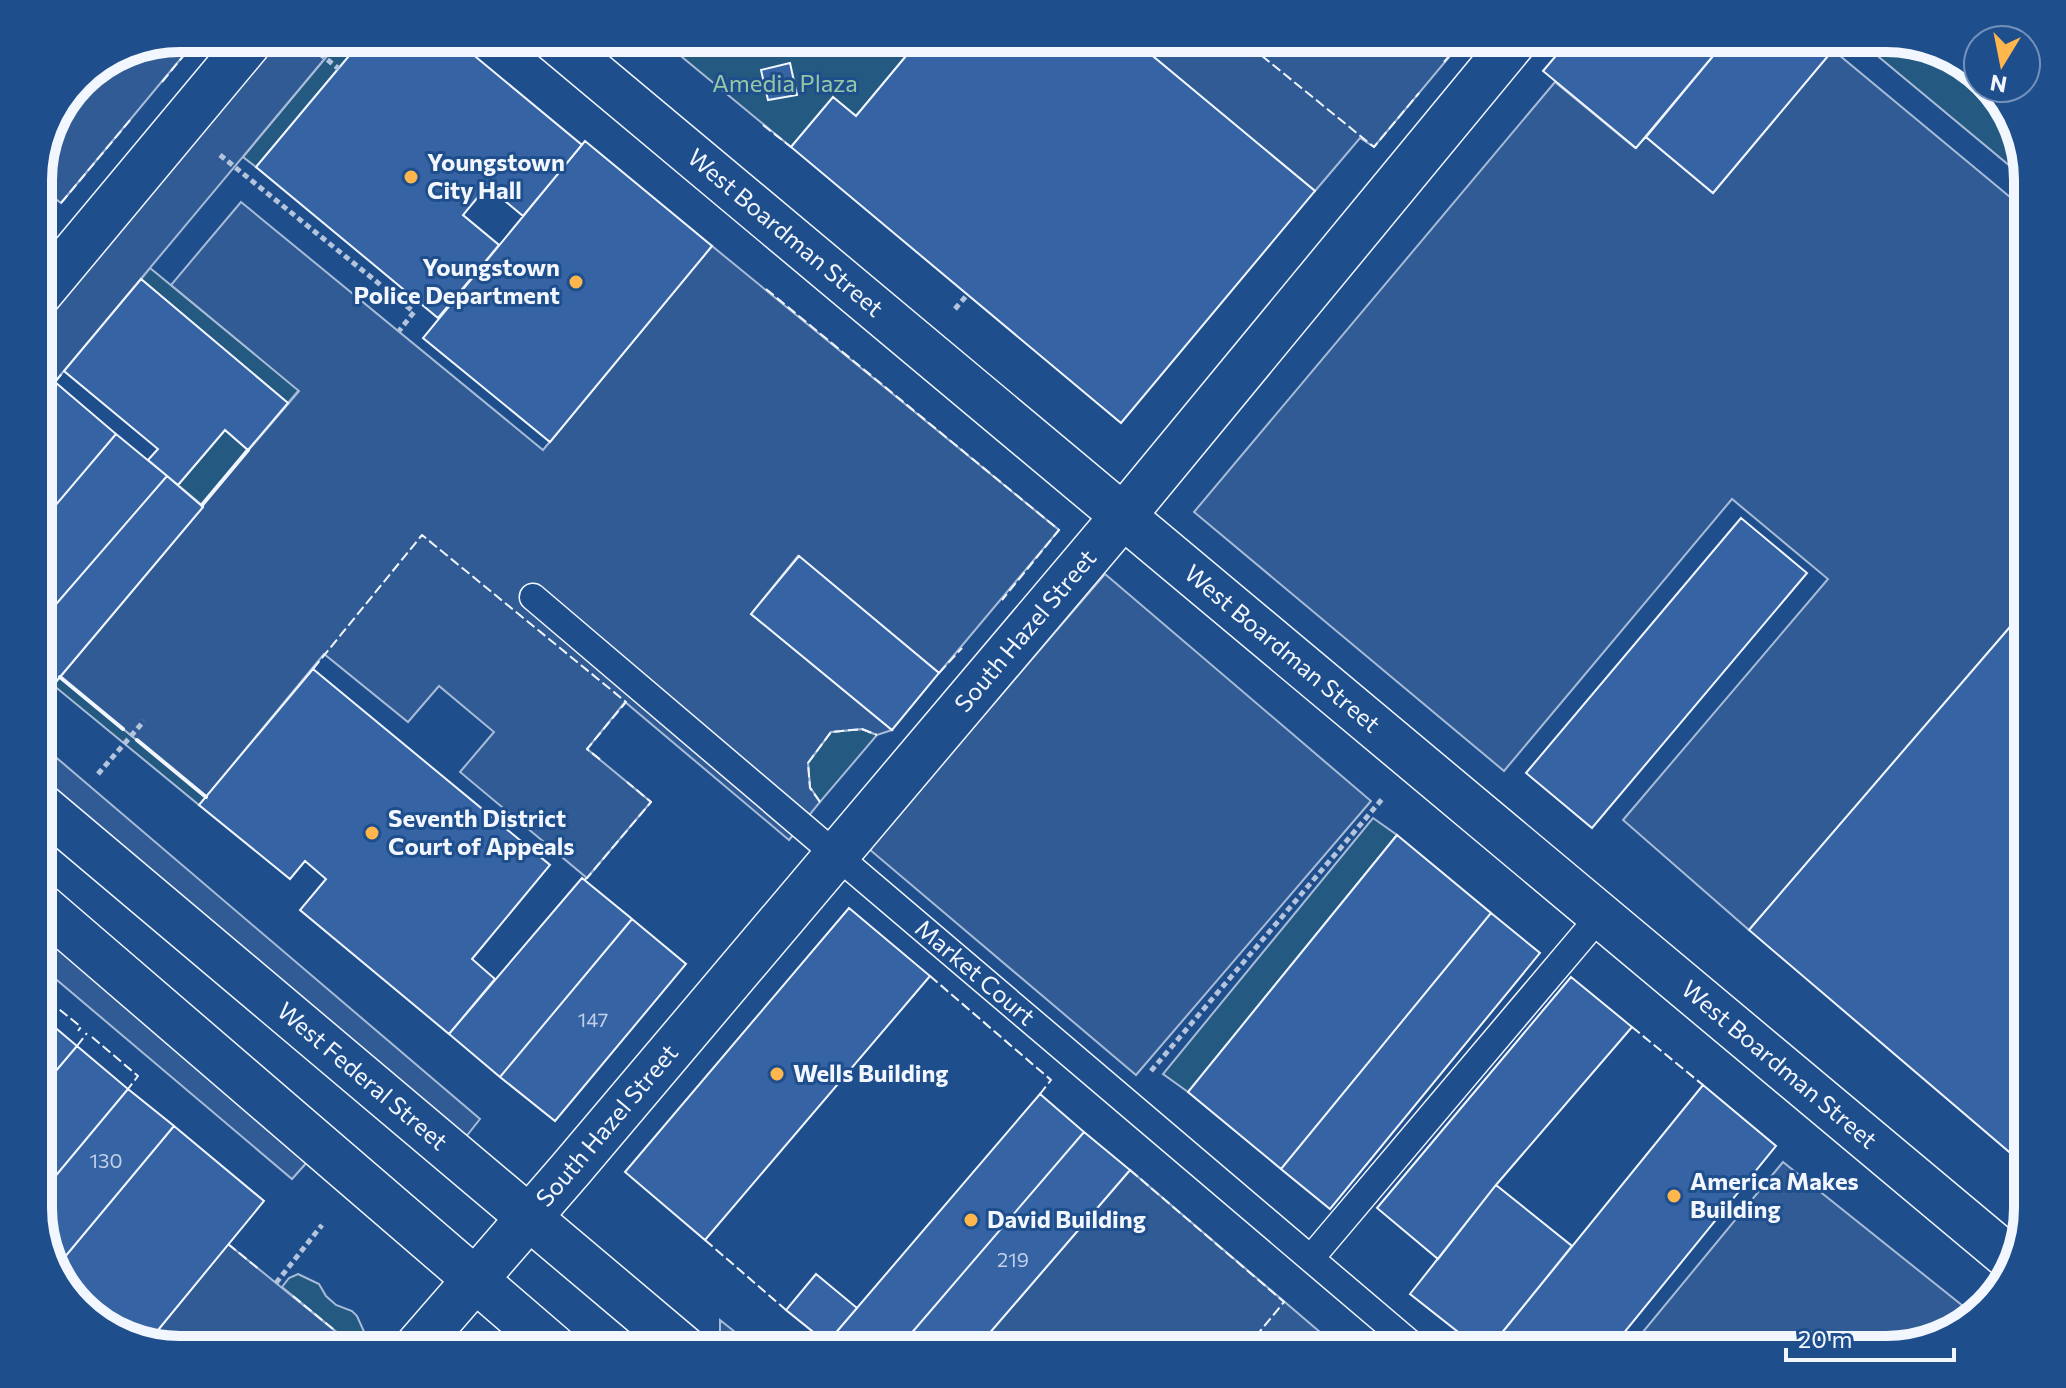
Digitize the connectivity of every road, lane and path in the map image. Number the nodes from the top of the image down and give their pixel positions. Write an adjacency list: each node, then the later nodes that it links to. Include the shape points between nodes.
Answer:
1 (241, 52): 7 (street)
2 (318, 52): 5 (path)
3 (569, 52): 11 (street, West Boardman Street)
4 (1505, 52): 11 (street, South Hazel Street)
5 (339, 69)
6 (213, 149): 10 (path, via 414,312)
7 (52, 279)
8 (967, 295): 9 (path)
9 (950, 314)
10 (399, 331)
11 (1123, 516): 14 (street, West Boardman Street); 17 (street, South Hazel Street)
12 (533, 597): 17 (lane, Market Court)
13 (144, 721): 15 (path)
14 (1414, 760): 19 (street, West Boardman Street); 20 (path)
15 (98, 774)
16 (52, 815): 21 (street, West Federal Street)
17 (836, 855): 20 (lane, Market Court); 21 (street, South Hazel Street)
18 (52, 915): 25 (street)
19 (1600, 916): 23 (street, West Boardman Street); 24 (lane)
20 (1125, 1101): 24 (lane, Market Court)
21 (528, 1218): 25 (street, South Hazel Street); 29 (street, West Federal Street)
22 (322, 1225): 26 (path)
23 (2005, 1254)
24 (1311, 1258): 30 (lane, Market Court)
25 (474, 1280): 27 (street, South Hazel Street); 28 (street)
26 (276, 1283)
27 (426, 1336)
28 (540, 1336)
29 (669, 1336)
30 (1402, 1336)

